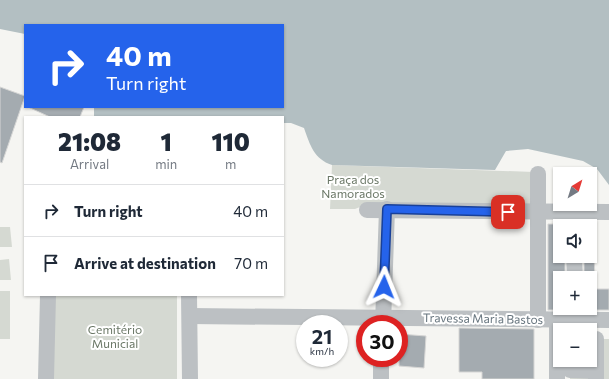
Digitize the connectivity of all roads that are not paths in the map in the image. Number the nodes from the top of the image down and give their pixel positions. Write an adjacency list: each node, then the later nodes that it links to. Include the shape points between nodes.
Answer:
1 (538, 174): 5 (street)
2 (387, 209): 3 (street); 5 (street); 9 (street)
3 (367, 210)
4 (609, 212): 6 (street)
5 (539, 213): 6 (street); 14 (street)
6 (574, 219)
7 (48, 296): 22 (street)
8 (189, 296): 12 (street)
9 (383, 315)
10 (572, 315): 15 (street, Travessa Maria Bastos)
11 (581, 315): 16 (street, Travessa Maria Bastos)
12 (190, 316): 13 (street, Travessa Maria Bastos); 23 (street)
13 (356, 320)
14 (538, 320): 15 (street, Travessa Maria Bastos); 17 (street, Travessa Maria Bastos)
15 (557, 320): 25 (street)
16 (609, 320)
17 (408, 321)
18 (598, 339): 21 (street)
19 (381, 367): 24 (street)
20 (570, 370): 21 (street)
21 (596, 375)
22 (46, 379)
23 (190, 379)
24 (381, 379)
25 (557, 379)

